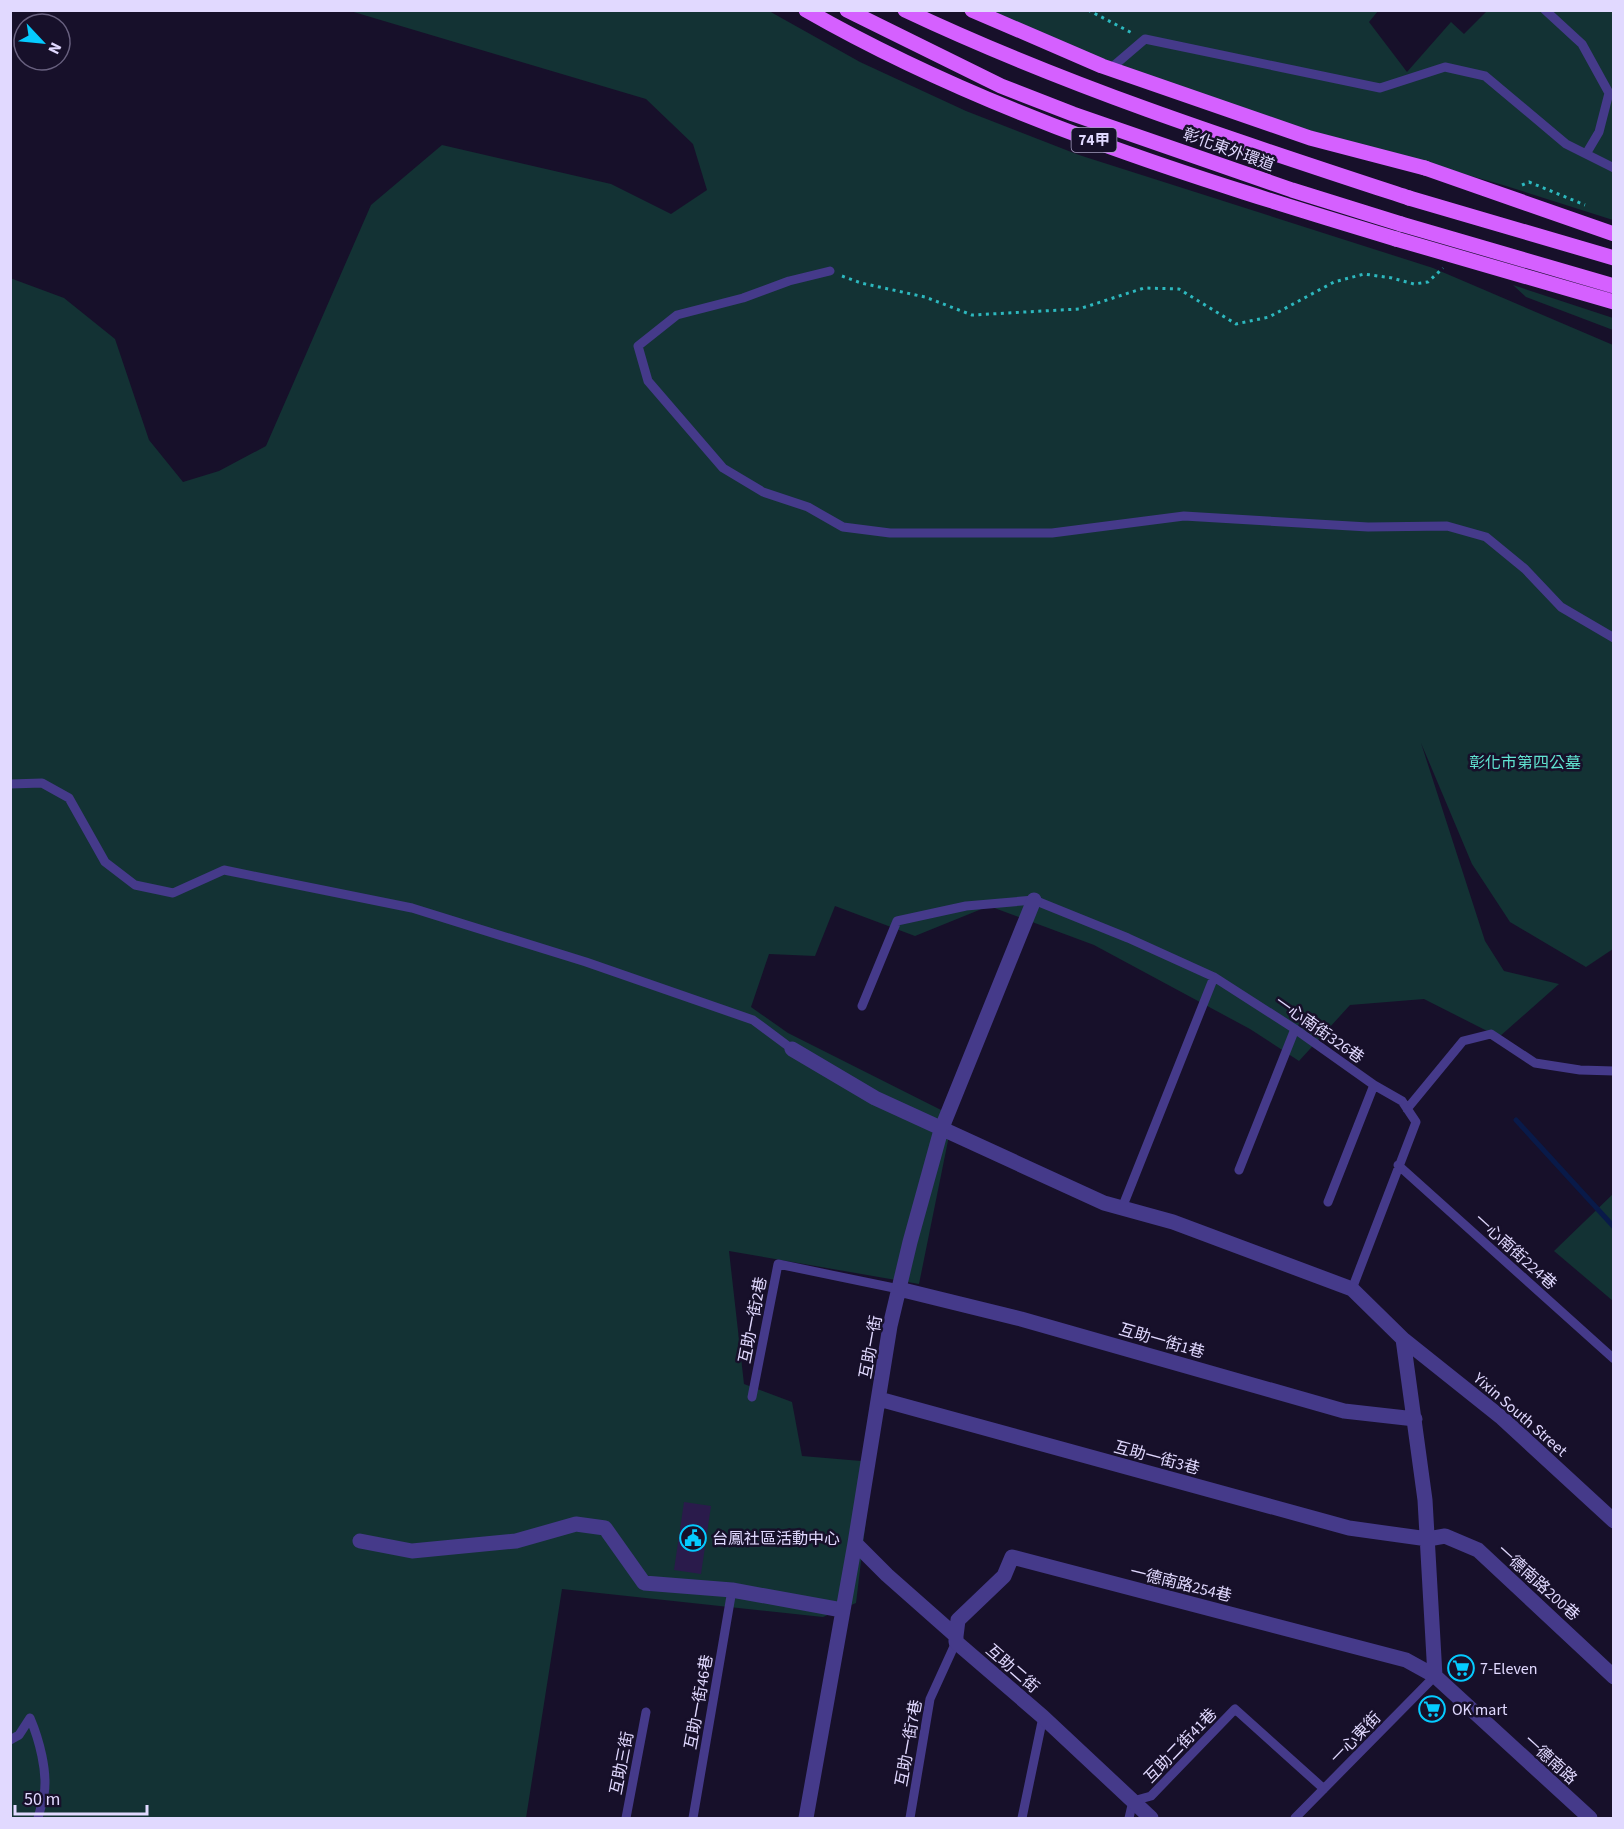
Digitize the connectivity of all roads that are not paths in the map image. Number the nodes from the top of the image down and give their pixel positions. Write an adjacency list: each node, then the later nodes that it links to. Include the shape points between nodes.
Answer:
1 (806, 10): 13 (main road, 74甲, bridge, via 919,70 994,103 1179,170 1396,239)
2 (847, 10): 12 (main road, 彰化東外環道 / 74甲, bridge, via 1001,86 1063,110 1292,190)
3 (905, 10): 10 (main road, 彰化東外環道, bridge, via 1011,58 1205,131 1409,198)
4 (972, 10): 6 (main road)
5 (1545, 10): 7 (lane, via 1582,44 1609,93 1599,132)
6 (1110, 69): 7 (lane, via 1145,39 1380,88 1445,67 1485,76 1566,144); 9 (main road, bridge, via 1310,138 1425,168)
7 (1586, 154): 8 (lane)
8 (1614, 168)
9 (1614, 234)
10 (1614, 258)
11 (830, 271): 14 (lane, via 677,315 638,346 648,381 716,461 763,492 808,507 843,527 890,533 1052,533 1184,516 1368,526 1447,526 1486,537 1525,568 1561,607)
12 (1614, 286)
13 (1614, 302)
14 (1614, 638)
15 (10, 784): 20 (lane, via 42,783 69,798 105,862 135,885 173,893 224,870 412,908 753,1020)
16 (1034, 900): 17 (lane, 一心南街326巷); 18 (lane, via 966,906 897,921); 24 (street, 互助一街)
17 (1214, 977): 19 (lane, 一心南街326巷); 28 (lane)
18 (862, 1006)
19 (1295, 1029): 22 (lane, 一心南街326巷); 26 (lane)
20 (792, 1049): 24 (street, via 875,1098)
21 (1614, 1071): 23 (lane, via 1534,1063 1491,1034 1463,1041)
22 (1374, 1085): 23 (lane, 一心南街326巷, via 1402,1101); 27 (lane)
23 (1407, 1109): 25 (lane, via 1416,1122)
24 (941, 1130): 28 (street); 29 (street, 互助一街)
25 (1398, 1165): 30 (lane); 32 (lane, 一心南街224巷)
26 (1239, 1170)
27 (1328, 1202)
28 (1122, 1208): 30 (street, via 1173,1222)
29 (899, 1288): 33 (lane, 互助一街2巷, via 778,1264); 34 (street, 互助一街); 35 (street, 互助一街1巷, via 1344,1411)
30 (1352, 1289): 31 (street, Yixin South Street)
31 (1403, 1339): 35 (street); 36 (street, Yixin South Street, via 1502,1418)
32 (1614, 1359)
33 (752, 1396)
34 (879, 1399): 37 (street, 互助一街3巷, via 1349,1528); 39 (street, 互助一街)
35 (1415, 1419): 37 (street)
36 (1614, 1521)
37 (1428, 1539): 43 (street); 44 (street, 一德南路200巷, via 1445,1536 1478,1550)
38 (360, 1541): 40 (street, via 412,1551 516,1542 576,1524 605,1528 644,1583)
39 (855, 1543): 41 (street, 互助一街); 42 (street, 互助二街)
40 (732, 1590): 41 (street); 52 (lane, 互助一街46巷)
41 (843, 1610): 53 (street, 互助一街)
42 (956, 1639): 43 (street, 一德南路254巷, via 958,1620 1005,1575 1012,1557 1406,1660); 46 (street, 互助二街); 54 (lane, 互助一街7巷, via 930,1700)
43 (1435, 1676): 48 (lane, 一心東街); 59 (street, 一德南路)
44 (1614, 1677)
45 (646, 1712): 51 (lane, 互助三街)
46 (1043, 1717): 49 (street, 互助二街); 55 (lane)
47 (10, 1740): 50 (lane, via 19,1735 30,1718 42,1761 44,1793)
48 (1324, 1789): 49 (lane, 互助二街41巷, via 1235,1709 1151,1796); 58 (lane, 一心東街)
49 (1133, 1801): 56 (lane); 57 (street, 互助二街)
50 (38, 1818)
51 (626, 1818)
52 (693, 1818)
53 (806, 1818)
54 (909, 1818)
55 (1022, 1818)
56 (1129, 1818)
57 (1151, 1818)
58 (1295, 1818)
59 (1590, 1818)

